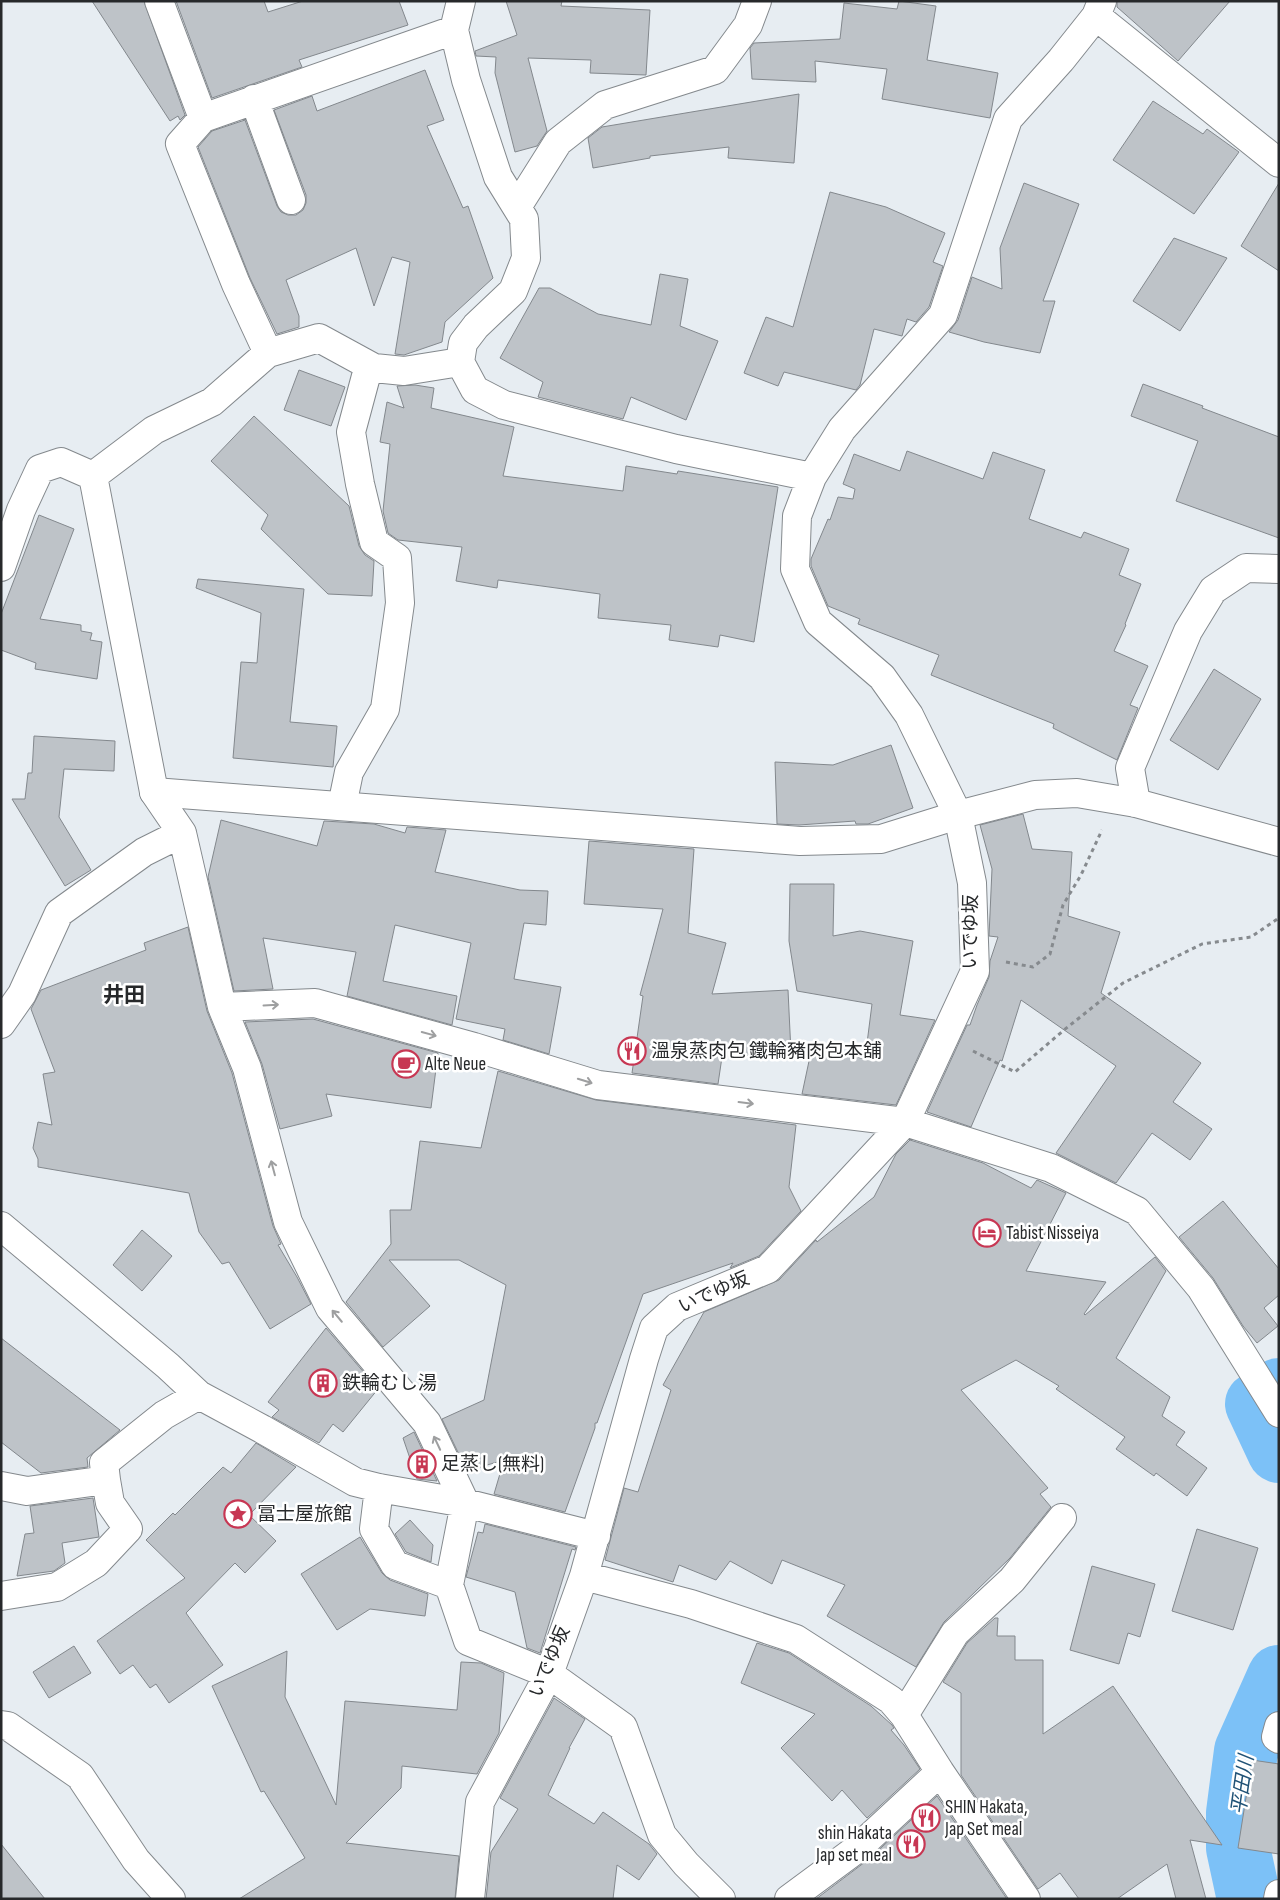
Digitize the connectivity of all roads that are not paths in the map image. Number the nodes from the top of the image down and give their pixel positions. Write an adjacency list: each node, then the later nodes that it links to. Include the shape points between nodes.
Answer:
1 (159, 1): 7 (street)
2 (461, 1): 5 (street)
3 (757, 1): 10 (street, via 748,25 715,70 605,105 558,142)
4 (1099, 9): 8 (street); 15 (street, いでゆ坂, via 1061,60 1008,119 943,316 842,429)
5 (454, 30): 6 (street); 10 (street, via 466,80 498,177)
6 (254, 99): 7 (street); 9 (street)
7 (203, 118): 11 (street, via 180,144 236,284)
8 (1279, 163)
9 (291, 200)
10 (517, 207): 12 (street, via 524,218 526,258 513,291 463,342)
11 (268, 353): 13 (street, via 319,338); 14 (street, via 212,402 154,430)
12 (460, 362): 13 (street, via 404,372); 15 (street, via 475,390 504,405 676,449)
13 (374, 368): 20 (street, via 366,376 351,432 374,542 397,558 400,603 385,708 349,772)
14 (93, 476): 16 (street, via 61,462 40,469 21,510); 18 (street)
15 (812, 477): 21 (street, いでゆ坂, via 797,516 795,569 818,622 882,677 910,715)
16 (1, 568)
17 (1279, 569): 19 (street, via 1246,568 1213,590 1188,631 1130,768)
18 (154, 792): 20 (street); 22 (street)
19 (1126, 801): 21 (street, via 1077,793 1036,795); 23 (street)
20 (342, 806): 21 (street, via 800,841 881,838)
21 (958, 815): 26 (street, いでゆ坂, via 972,883 974,970)
22 (182, 833): 24 (street); 25 (street, via 144,852 59,913 22,994)
23 (1279, 842)
24 (222, 1007): 26 (street, one-way to 26, via 315,1003 474,1046 598,1085); 33 (street, one-way to 24, via 427,1423 330,1308 288,1222 247,1068)
25 (1, 1024)
26 (905, 1122): 29 (street, via 1051,1168 1137,1210 1202,1288); 35 (street, いでゆ坂, via 768,1269 676,1307 654,1328)
27 (1, 1226): 28 (street)
28 (199, 1395): 30 (street, via 164,1416 104,1463); 32 (street, via 355,1482)
29 (1278, 1412)
30 (106, 1480): 31 (street, via 27,1491); 38 (street, via 110,1503 128,1529 96,1563 58,1587)
31 (1, 1486)
32 (379, 1488): 33 (street); 37 (street, via 374,1529 395,1565)
33 (465, 1503): 35 (street); 37 (street)
34 (1062, 1518): 40 (street, via 1012,1580 955,1633)
35 (596, 1536): 36 (street, いでゆ坂)
36 (584, 1576): 39 (street, いでゆ坂); 40 (street, via 691,1604 796,1639 890,1700)
37 (449, 1585): 39 (street, via 468,1641)
38 (1, 1596)
39 (549, 1674): 47 (street, いでゆ坂, via 480,1802); 48 (street, via 623,1727 662,1835)
40 (904, 1715): 44 (street)
41 (1, 1725): 46 (street, via 8,1726 80,1776 136,1860)
42 (1279, 1726): 43 (street, via 1276,1737)
43 (1279, 1740)
44 (940, 1772): 49 (street, via 858,1848); 50 (street)
45 (1279, 1894): 51 (street)
46 (171, 1899)
47 (470, 1899)
48 (722, 1899)
49 (789, 1899)
50 (1026, 1899)
51 (1278, 1899)

